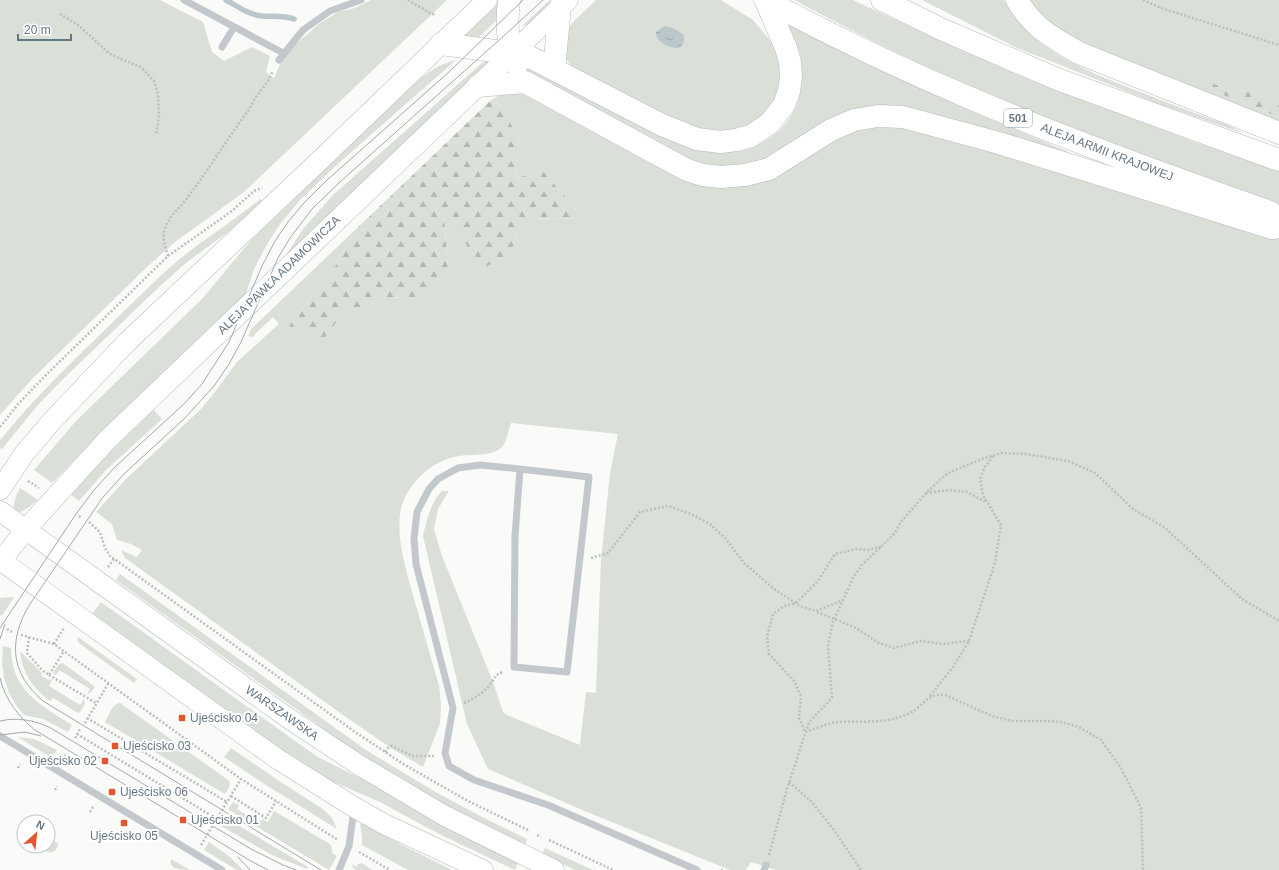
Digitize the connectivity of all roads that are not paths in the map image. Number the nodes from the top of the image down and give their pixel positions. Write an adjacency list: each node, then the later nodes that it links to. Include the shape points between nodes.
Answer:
1 (184, 0): 9 (lane)
2 (361, 0): 9 (lane, via 330,11 304,30 281,56)
3 (487, 0): 10 (main road)
4 (509, 0): 12 (main road, via 507,33)
5 (765, 0): 13 (main road, via 786,48 791,76 784,105 770,123 751,136 720,142 697,139 662,125); 18 (main road, ALEJA ARMII KRAJOWEJ / 501, via 869,52 976,101 1098,150)
6 (882, 0): 17 (main road, via 1050,76)
7 (1017, 0): 16 (main road, via 1035,25 1079,52)
8 (564, 4): 12 (main road, ALEJA PAWŁA ADAMOWICZA); 13 (main road)
9 (234, 27): 11 (lane)
10 (441, 44): 12 (main road); 21 (main road, via 127,342 51,422 24,454)
11 (222, 47)
12 (512, 53): 13 (main road, via 526,56); 14 (main road); 15 (main road, ALEJA PAWŁA ADAMOWICZA)
13 (554, 69)
14 (525, 82): 15 (main road); 19 (main road, via 654,153 703,175 745,175 769,169 831,130 854,120 878,116 902,117 999,143 1272,228)
15 (478, 86): 23 (main road, ALEJA PAWŁA ADAMOWICZA, via 108,439)
16 (1279, 133)
17 (1279, 160)
18 (1279, 216)
19 (1279, 227)
20 (520, 469): 20 (lane, via 515,536 514,667 567,672 588,477); 31 (lane, via 480,465 458,468 438,480 429,489 416,512 416,564 453,708 444,753 449,766 466,777 548,805)
21 (0, 490)
22 (0, 510): 23 (main road, WARSZAWSKA)
23 (26, 529): 24 (main road, ALEJA PAWŁA ADAMOWICZA); 30 (main road, WARSZAWSKA, via 288,718 359,765 444,816)
24 (1, 560): 26 (main road, via 276,758)
25 (0, 736): 27 (lane)
26 (354, 807): 28 (lane, via 349,846); 29 (main road, via 384,824)
27 (222, 870)
28 (339, 870)
29 (483, 870)
30 (554, 870)
31 (697, 870)

